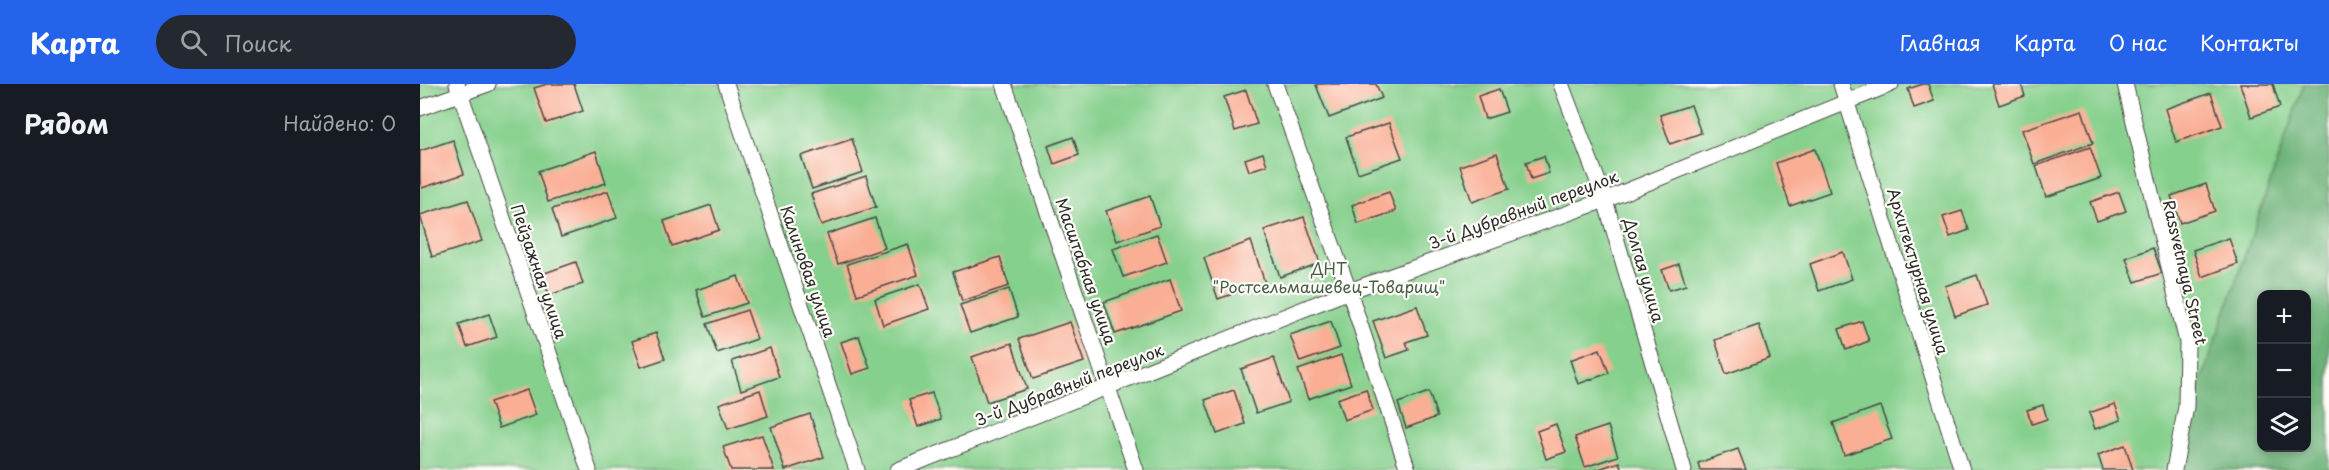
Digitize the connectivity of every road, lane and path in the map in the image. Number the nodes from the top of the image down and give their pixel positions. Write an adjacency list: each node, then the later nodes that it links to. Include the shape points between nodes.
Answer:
1 (488, 84): 9 (lane)
2 (726, 84): 16 (lane, Калиновая улица)
3 (1004, 84): 14 (lane, Масштабная улица)
4 (1275, 84): 13 (lane)
5 (1561, 84): 12 (lane, Долгая улица)
6 (1841, 84): 10 (lane, Архитектурная улица)
7 (1891, 84): 10 (lane, 3-й Дубравный переулок)
8 (2125, 84): 22 (lane, Rassvetnaya Street, via 2187,342 2186,407)
9 (459, 89): 11 (lane); 15 (lane, Пейзажная улица)
10 (1848, 101): 12 (lane, 3-й Дубравный переулок); 21 (lane, Архитектурная улица)
11 (420, 108)
12 (1605, 200): 13 (lane, 3-й Дубравный переулок); 20 (lane, Долгая улица)
13 (1349, 291): 14 (lane, 3-й Дубравный переулок); 19 (lane)
14 (1108, 388): 17 (lane, 3-й Дубравный переулок); 18 (lane, Масштабная улица)
15 (589, 470)
16 (857, 470)
17 (898, 470)
18 (1136, 470)
19 (1408, 470)
20 (1684, 470)
21 (1962, 470)
22 (2174, 470)

